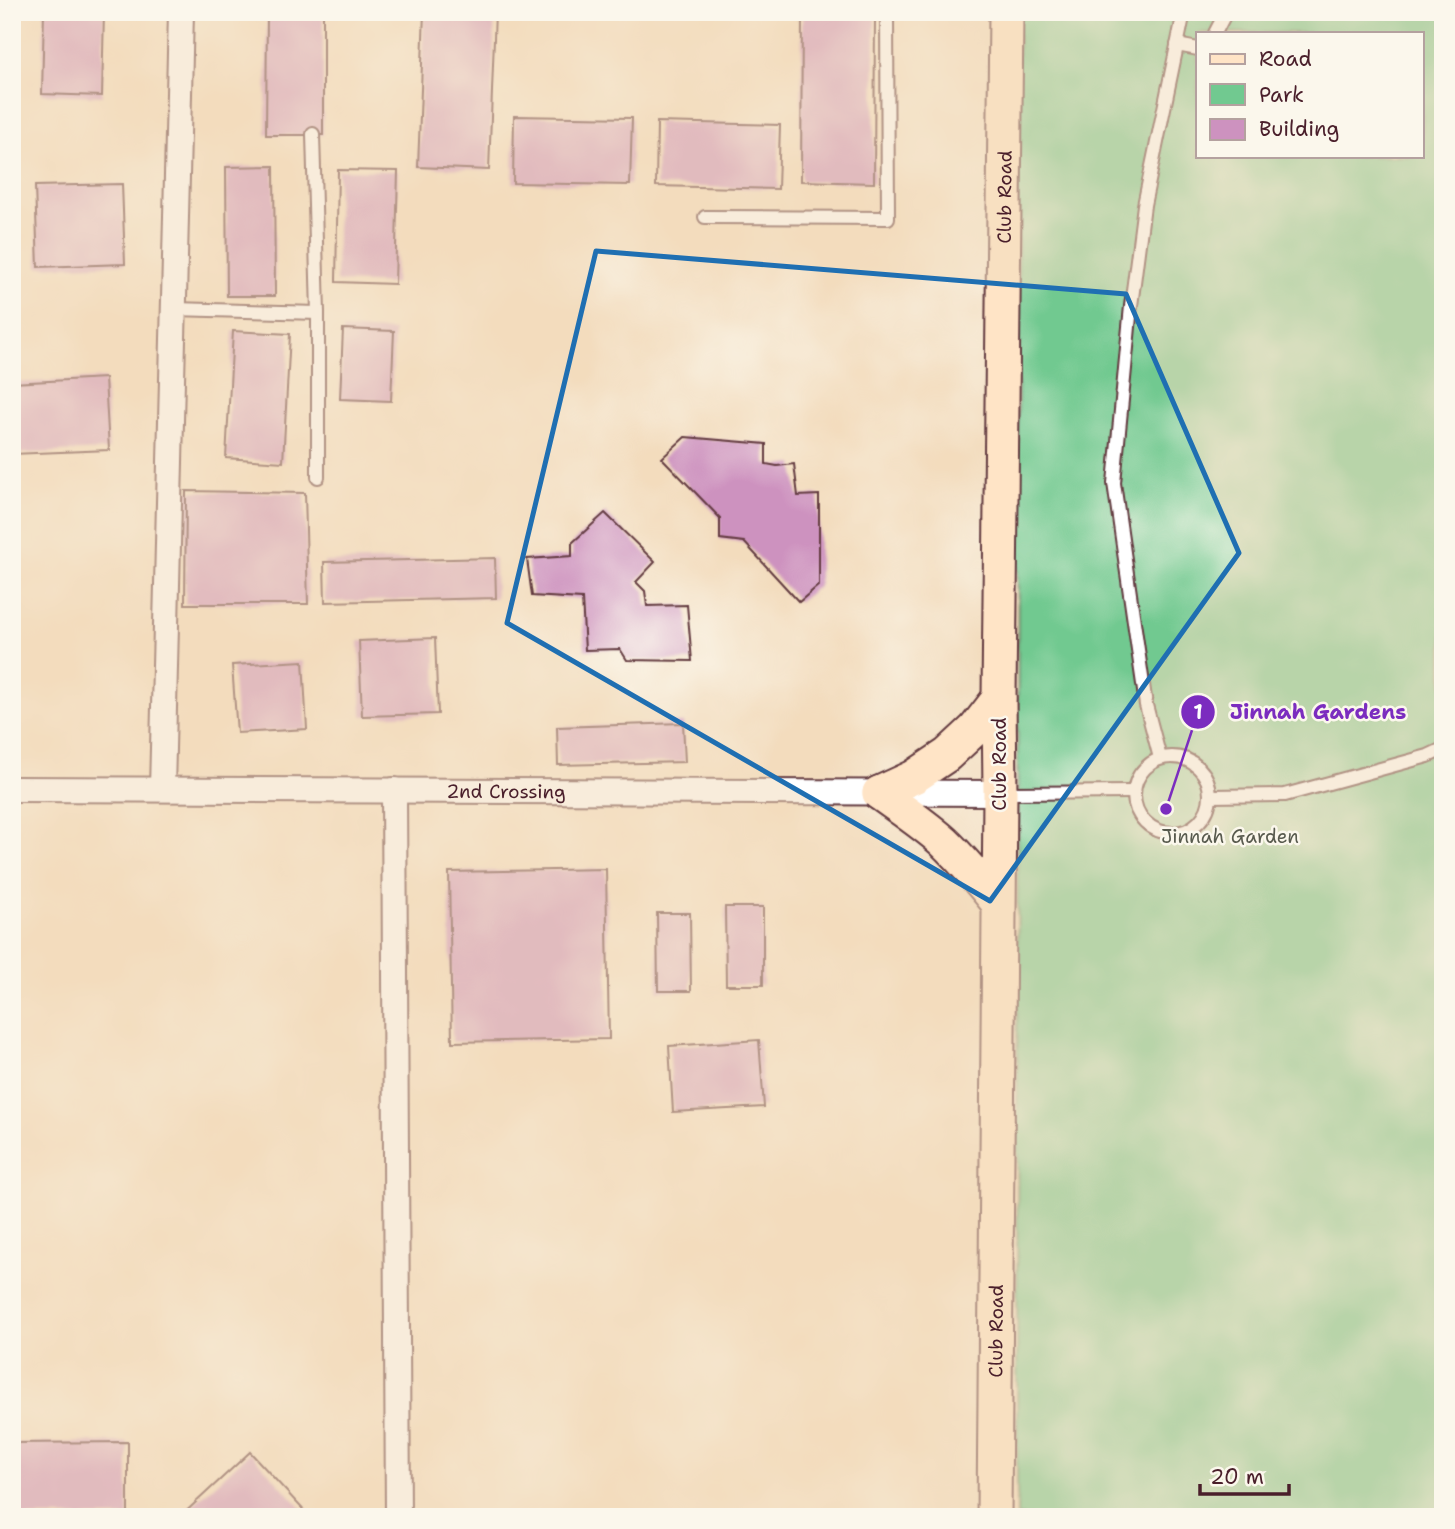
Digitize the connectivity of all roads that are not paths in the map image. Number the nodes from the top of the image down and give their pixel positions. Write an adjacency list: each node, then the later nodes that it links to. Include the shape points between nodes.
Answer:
1 (181, 12): 11 (street)
2 (887, 12): 10 (lane, via 888,218)
3 (1184, 12): 7 (lane)
4 (1226, 12): 6 (lane)
5 (1010, 21): 14 (main road, Club Road)
6 (1216, 32)
7 (1177, 45): 8 (lane); 16 (lane, via 1144,205 1114,483 1146,705)
8 (1196, 49)
9 (313, 134): 12 (lane)
10 (705, 217)
11 (174, 309): 12 (lane); 18 (street)
12 (318, 313): 13 (lane)
13 (318, 477)
14 (999, 698): 21 (main road, via 947,755 915,777); 22 (main road, Club Road)
15 (1443, 749): 23 (lane, via 1285,795)
16 (1160, 758): 20 (lane, via 1137,777); 23 (lane, via 1178,757 1195,764 1207,779)
17 (12, 789): 18 (street, 2nd Crossing)
18 (162, 789): 19 (street, 2nd Crossing)
19 (394, 790): 21 (street, 2nd Crossing); 25 (street)
20 (1133, 792): 22 (lane); 23 (lane, via 1138,813 1153,829 1174,834 1195,827 1206,814)
21 (879, 793): 22 (street, 2nd Crossing); 24 (main road, via 944,843)
22 (1000, 793): 24 (main road, Club Road)
23 (1211, 796)
24 (998, 903): 26 (main road, Club Road)
25 (398, 1517)
26 (994, 1517)

